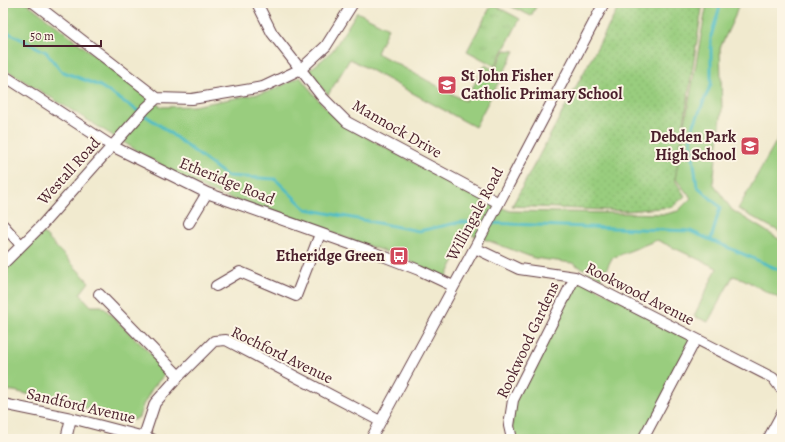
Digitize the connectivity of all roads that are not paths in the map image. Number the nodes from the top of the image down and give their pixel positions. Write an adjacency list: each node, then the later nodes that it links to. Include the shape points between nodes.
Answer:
1 (34, 3): 7 (street)
2 (257, 3): 5 (street, Mannock Drive, via 272,33)
3 (353, 3): 5 (street, via 326,46)
4 (604, 3): 10 (street, Willingale Road)
5 (301, 70): 7 (street, via 263,87 192,99); 10 (street, Mannock Drive, via 323,98 347,122)
6 (3, 75): 8 (street, Etheridge Road)
7 (157, 98): 8 (street, Westall Road)
8 (112, 146): 9 (street, Etheridge Road); 14 (street, Westall Road)
9 (207, 193): 11 (street); 13 (street, Etheridge Road)
10 (499, 202): 15 (street, Willingale Road)
11 (189, 223)
12 (3, 225): 14 (street)
13 (320, 234): 18 (street, via 296,296 240,272); 19 (street, Etheridge Road, via 412,267)
14 (21, 245): 16 (street, Westall Road)
15 (475, 248): 17 (street, Rookwood Avenue, via 519,269); 19 (street, Willingale Road)
16 (3, 264)
17 (575, 277): 21 (street, Rookwood Avenue); 31 (street, Rookwood Gardens, via 513,400 509,426)
18 (216, 286)
19 (453, 286): 27 (street, Willingale Road)
20 (100, 294): 22 (street)
21 (696, 339): 23 (street, Rookwood Avenue, via 773,378); 32 (street)
22 (179, 376): 27 (street, Rochford Avenue, via 214,341 226,340); 28 (street, Rochford Avenue, via 155,403)
23 (782, 390)
24 (3, 404): 26 (street, Sandford Avenue)
25 (782, 413): 33 (street)
26 (71, 418): 28 (street, Sandford Avenue); 29 (street)
27 (380, 421): 30 (street, Willingale Road)
28 (148, 438)
29 (66, 439)
30 (371, 439)
31 (512, 439)
32 (643, 439)
33 (768, 439)

